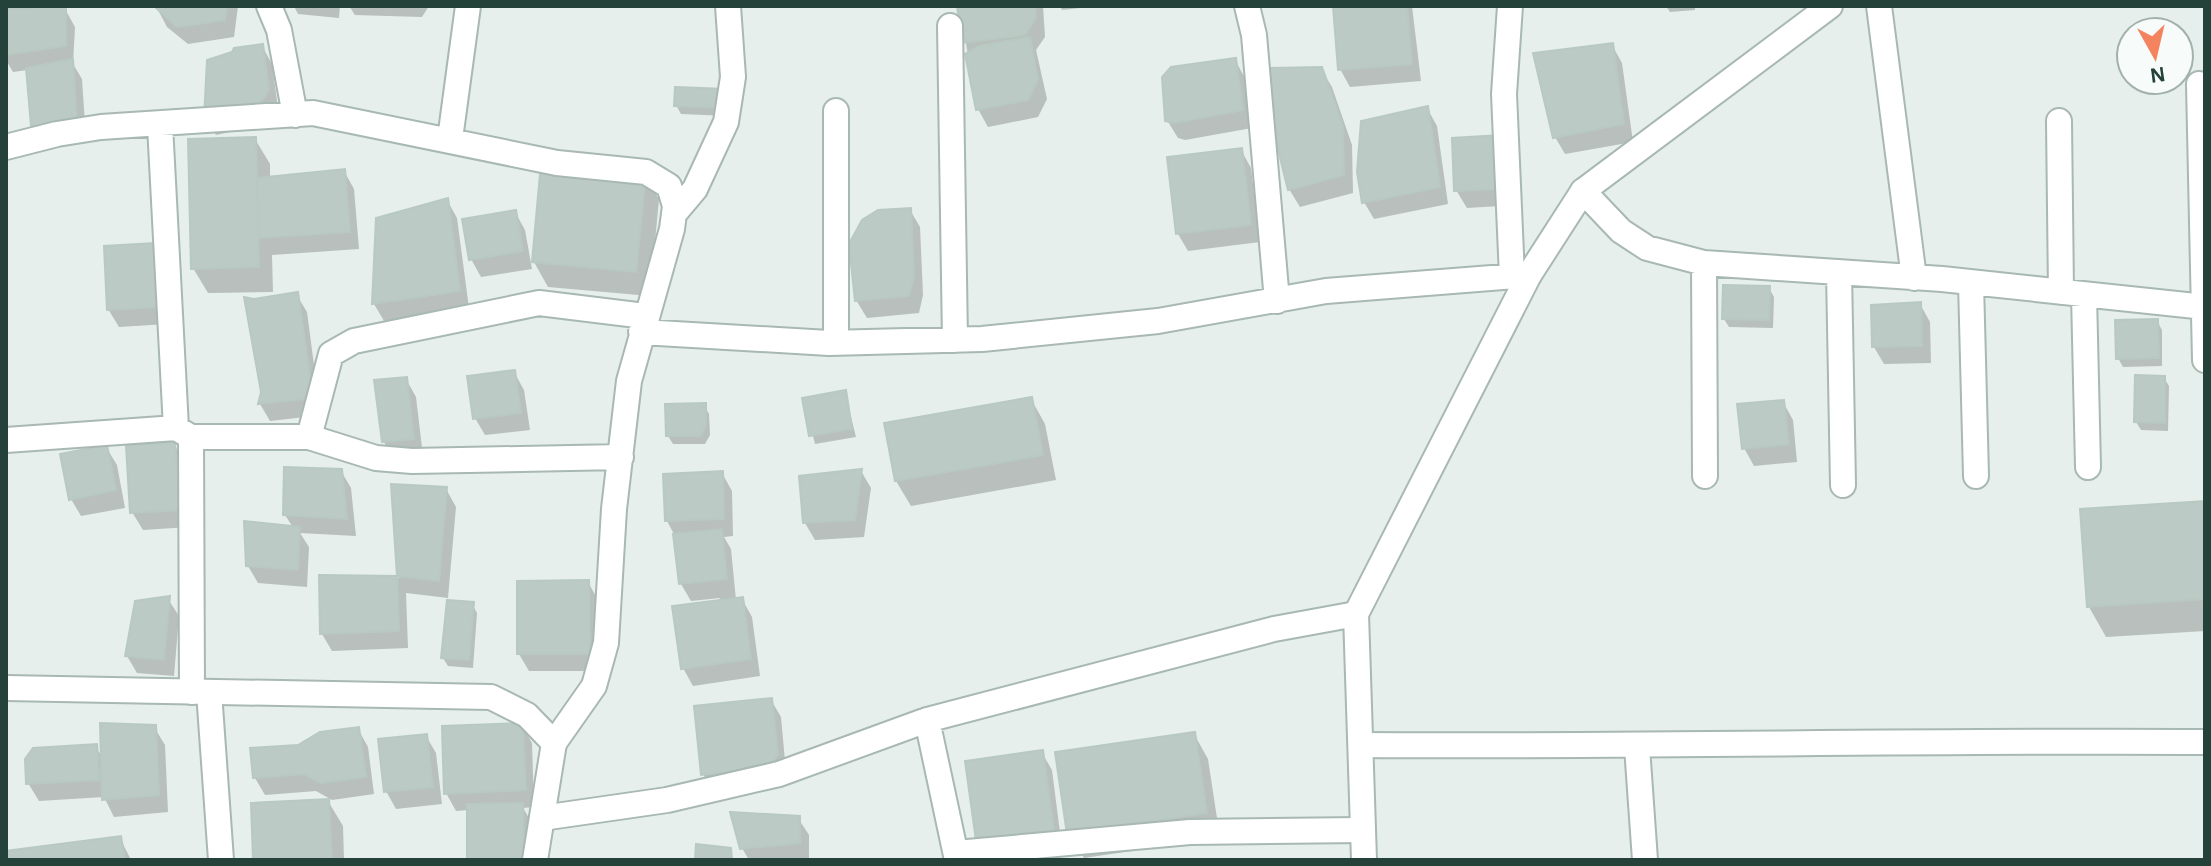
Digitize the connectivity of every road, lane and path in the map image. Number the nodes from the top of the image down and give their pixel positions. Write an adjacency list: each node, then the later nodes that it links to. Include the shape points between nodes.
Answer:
1 (269, 6): 11 (street, via 279,30)
2 (468, 6): 14 (street)
3 (728, 6): 17 (street, via 733,77 726,122 695,189)
4 (1247, 6): 24 (street, via 1254,35)
5 (1510, 6): 20 (street, via 1504,94)
6 (1830, 6): 16 (street)
7 (1879, 6): 21 (street)
8 (950, 26): 27 (street)
9 (2199, 84): 25 (street)
10 (836, 111): 28 (street)
11 (295, 115): 13 (street); 14 (street, via 313,113)
12 (2059, 121): 23 (street)
13 (160, 125): 15 (street, via 72,131); 30 (street)
14 (450, 139): 17 (street, via 557,163 646,172 669,186)
15 (6, 147)
16 (1583, 191): 18 (street, via 1621,231 1647,248); 20 (street)
17 (674, 214): 26 (street)
18 (1704, 263): 19 (street); 35 (street)
19 (1839, 272): 21 (street); 37 (street)
20 (1521, 276): 24 (street, via 1326,291); 38 (street)
21 (1914, 278): 22 (street)
22 (1971, 283): 23 (street); 36 (street)
23 (2073, 294): 25 (street); 34 (street)
24 (1277, 301): 27 (street, via 1158,321)
25 (2204, 307): 29 (street)
26 (643, 324): 28 (street); 31 (street, via 539,303 354,341 331,354); 33 (street, via 629,381)
27 (955, 340): 28 (street)
28 (836, 343)
29 (2205, 360)
30 (184, 432): 31 (street); 32 (street); 40 (street)
31 (309, 437): 33 (street, via 376,458 412,461)
32 (6, 440)
33 (621, 457): 43 (street, via 606,643 594,686)
34 (2088, 467)
35 (1705, 476)
36 (1976, 476)
37 (1843, 485)
38 (1356, 614): 41 (street, via 1274,629); 44 (street)
39 (6, 688): 40 (street)
40 (200, 692): 43 (street, via 491,697 527,715); 49 (street)
41 (927, 720): 46 (street, via 779,774 667,800); 48 (street)
42 (2205, 742): 45 (street, via 1940,740)
43 (554, 743): 46 (street)
44 (1361, 745): 45 (street); 47 (street)
45 (1637, 747): 52 (street)
46 (542, 818): 50 (street)
47 (1362, 830): 48 (street, via 1190,832); 51 (street)
48 (956, 856)
49 (221, 860)
50 (535, 860)
51 (1364, 860)
52 (1645, 860)

